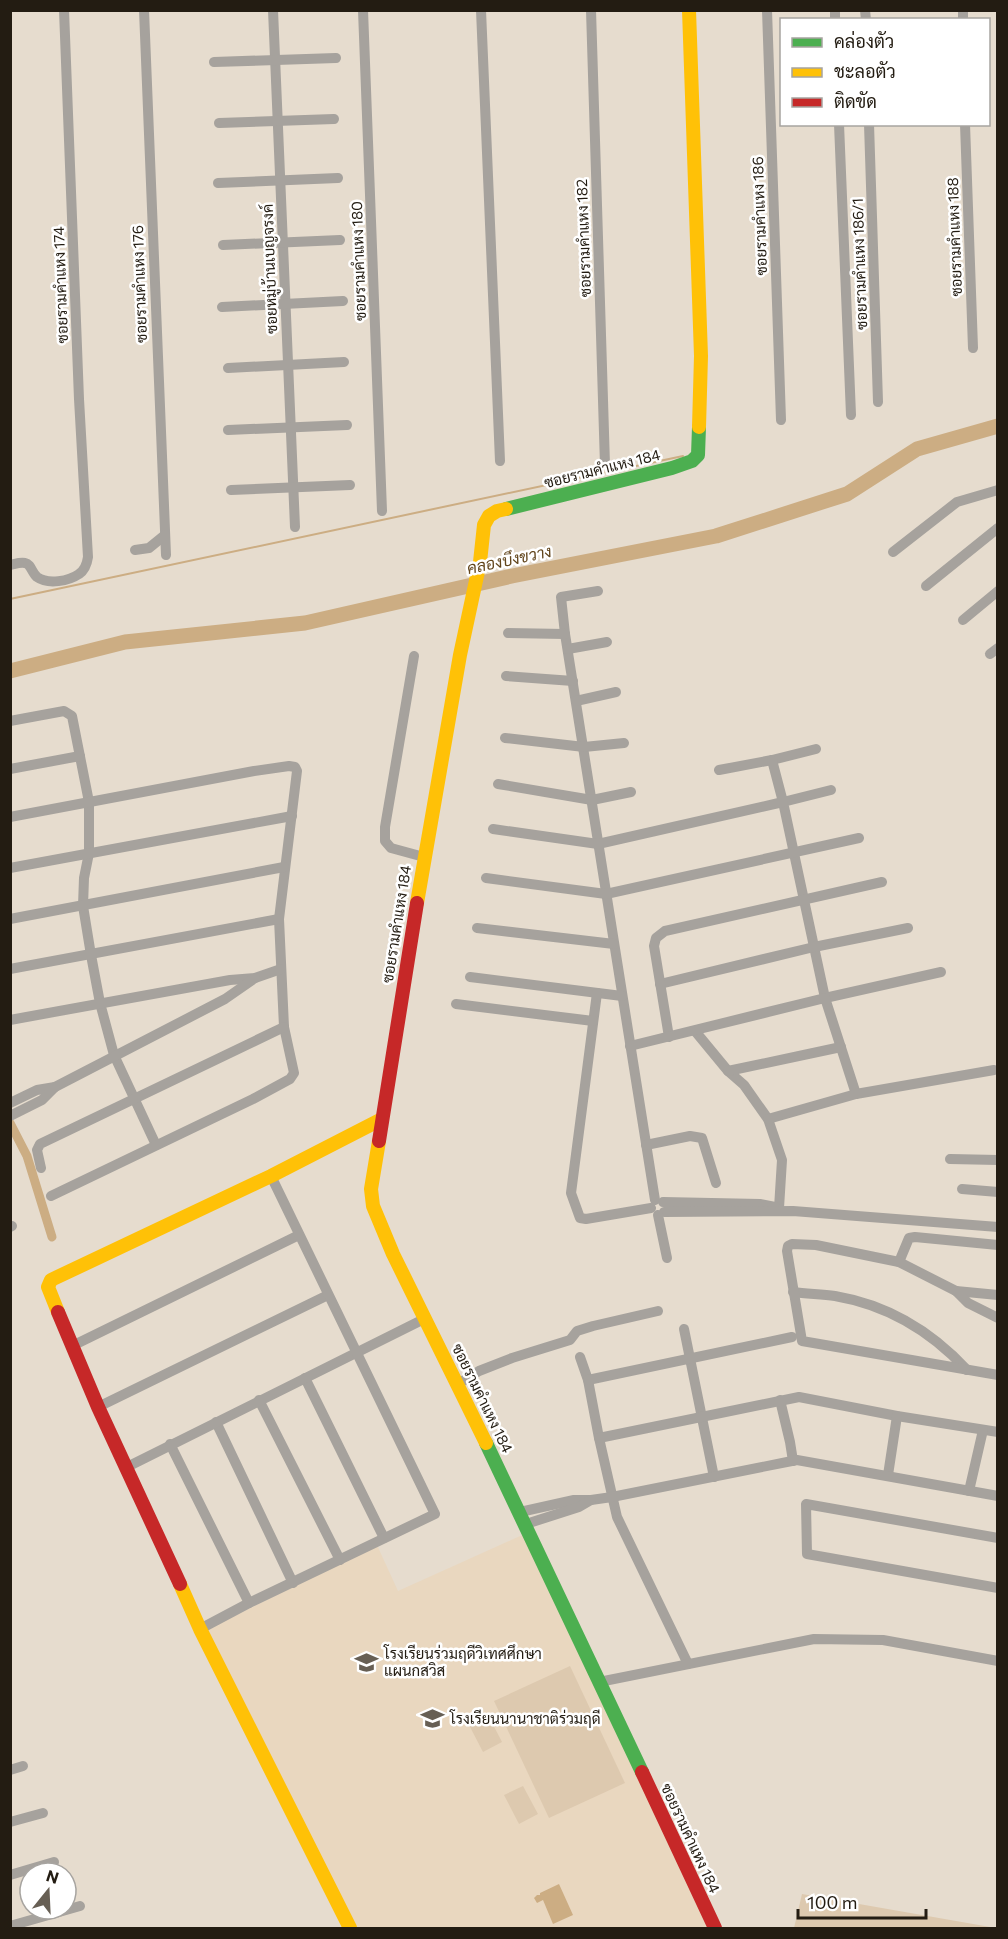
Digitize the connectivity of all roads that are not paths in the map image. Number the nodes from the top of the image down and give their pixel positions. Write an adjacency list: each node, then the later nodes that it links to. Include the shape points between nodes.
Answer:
1 (64, 10): 50 (street, ซอยรามคำแหง 174, via 88,557 80,574 65,580 50,581 36,576 29,564)
2 (144, 10): 46 (street, ซอยรามคำแหง 176)
3 (273, 10): 10 (street, ซอยหมู่บ้านเบญจรงค์)
4 (363, 10): 43 (street, ซอยรามคำแหง 180)
5 (481, 10): 37 (street)
6 (591, 10): 38 (street, ซอยรามคำแหง 182)
7 (689, 10): 86 (street, ซอยรามคำแหง 184, via 701,356 698,454 693,461 672,468 489,516 484,525)
8 (767, 10): 33 (street, ซอยรามคำแหง 186)
9 (336, 58): 10 (street)
10 (275, 60): 11 (street); 13 (street, ซอยหมู่บ้านเบญจรงค์)
11 (214, 62)
12 (334, 119): 13 (street)
13 (278, 121): 14 (street); 19 (street, ซอยหมู่บ้านเบญจรงค์)
14 (219, 123)
15 (839, 126): 32 (street)
16 (870, 126): 31 (street, ซอยรามคำแหง 186/1)
17 (965, 126): 27 (street, ซอยรามคำแหง 188)
18 (338, 177): 19 (street)
19 (281, 181): 20 (street); 22 (street, ซอยหมู่บ้านเบญจรงค์)
20 (218, 183)
21 (340, 240): 22 (street)
22 (283, 242): 23 (street); 25 (street, ซอยหมู่บ้านเบญจรงค์)
23 (222, 245)
24 (343, 301): 25 (street)
25 (285, 304): 26 (street); 29 (street, ซอยหมู่บ้านเบญจรงค์)
26 (222, 306)
27 (974, 348)
28 (344, 362): 29 (street)
29 (287, 365): 30 (street); 35 (street, ซอยหมู่บ้านเบญจรงค์)
30 (228, 368)
31 (878, 402)
32 (851, 416)
33 (781, 420)
34 (347, 425): 35 (street)
35 (290, 428): 36 (street); 40 (street, ซอยหมู่บ้านเบญจรงค์)
36 (228, 430)
37 (500, 461)
38 (604, 465)
39 (350, 485): 40 (street)
40 (293, 487): 41 (street); 44 (street, ซอยหมู่บ้านเบญจรงค์)
41 (231, 490)
42 (998, 490): 48 (street, via 957,502)
43 (382, 511)
44 (295, 527)
45 (998, 528): 51 (street)
46 (165, 535): 47 (street, via 149,548); 49 (street, ซอยรามคำแหง 176)
47 (135, 550)
48 (893, 552)
49 (166, 555)
50 (10, 565)
51 (926, 586)
52 (598, 591): 56 (street, via 561,597)
53 (998, 591): 54 (street)
54 (963, 620)
55 (508, 633): 56 (street)
56 (565, 634): 58 (street)
57 (607, 642): 58 (street)
58 (568, 649): 61 (street)
59 (414, 656): 86 (street, via 385,842 391,848)
60 (506, 676): 61 (street)
61 (573, 681): 63 (street)
62 (616, 692): 63 (street)
63 (576, 701): 67 (street)
64 (10, 721): 69 (street, via 68,711)
65 (505, 738): 67 (street)
66 (624, 743): 67 (street)
67 (584, 747): 76 (street)
68 (816, 749): 70 (street)
69 (80, 756): 71 (street); 77 (street)
70 (772, 760): 72 (street); 78 (street)
71 (10, 769)
72 (718, 770)
73 (498, 784): 76 (street)
74 (831, 790): 78 (street)
75 (631, 792): 76 (street)
76 (592, 800): 83 (street)
77 (89, 802): 79 (street, via 292,766 298,776); 80 (street); 85 (street)
78 (783, 802): 83 (street); 84 (street)
79 (292, 816): 85 (street); 87 (street)
80 (10, 817)
81 (494, 829): 83 (street)
82 (859, 838): 84 (street)
83 (598, 843): 91 (street)
84 (794, 852): 91 (street); 92 (street)
85 (89, 853): 88 (street); 93 (street)
86 (424, 857): 127 (street, ซอยรามคำแหง 184)
87 (284, 867): 93 (street); 95 (street)
88 (10, 868)
89 (486, 878): 91 (street)
90 (882, 882): 92 (street)
91 (606, 894): 98 (street)
92 (805, 901): 99 (street); 106 (street, via 665,932 656,938 654,946)
93 (83, 906): 94 (street); 100 (street)
94 (10, 919)
95 (279, 919): 100 (street); 102 (street)
96 (477, 928): 98 (street)
97 (908, 928): 99 (street)
98 (614, 944): 108 (street)
99 (814, 947): 106 (street); 109 (street)
100 (91, 954): 101 (street); 110 (street)
101 (10, 969)
102 (281, 969): 105 (street); 114 (street)
103 (940, 972): 109 (street)
104 (470, 977): 107 (street)
105 (255, 978): 110 (street); 119 (street, via 225,999)
106 (660, 984): 116 (street)
107 (597, 993): 108 (street); 113 (street)
108 (622, 996): 117 (street)
109 (825, 998): 115 (street); 118 (street)
110 (100, 1003): 112 (street); 119 (street)
111 (456, 1004): 113 (street)
112 (10, 1020)
113 (593, 1022): 139 (street, via 572,1194 580,1218)
114 (284, 1027): 124 (street); 130 (street, via 294,1066 290,1079)
115 (695, 1031): 116 (street); 121 (street)
116 (669, 1037): 117 (street)
117 (630, 1047): 129 (street)
118 (841, 1047): 121 (street); 122 (street)
119 (114, 1055): 123 (street); 124 (street)
120 (994, 1070): 122 (street)
121 (728, 1071): 128 (street, via 744,1085)
122 (856, 1094): 128 (street)
123 (40, 1095): 125 (street); 126 (street)
124 (134, 1100): 130 (street); 133 (street, via 40,1144)
125 (10, 1103)
126 (10, 1116)
127 (382, 1119): 134 (street); 153 (street, ซอยรามคำแหง 184, via 371,1189 373,1206)
128 (768, 1119): 141 (street, via 782,1160)
129 (646, 1144): 135 (street, via 690,1136 702,1138); 139 (street)
130 (156, 1145): 138 (street)
131 (950, 1159): 132 (street)
132 (998, 1160)
133 (41, 1168)
134 (271, 1176): 144 (street); 157 (street, via 51,1280 48,1291)
135 (716, 1183)
136 (962, 1189): 137 (street)
137 (998, 1192)
138 (51, 1196)
139 (658, 1207): 140 (street); 146 (street)
140 (718, 1208): 141 (street, via 760,1204); 142 (street)
141 (779, 1208): 142 (street)
142 (793, 1211): 143 (street)
143 (998, 1227)
144 (299, 1235): 150 (street); 157 (street)
145 (998, 1245): 147 (street, via 909,1238)
146 (667, 1257)
147 (899, 1262): 148 (street, via 792,1244 787,1251); 149 (street)
148 (793, 1292): 161 (street, via 836,1296 898,1317 948,1349); 161 (street, via 802,1341)
149 (956, 1292): 151 (street); 154 (street, via 968,1303)
150 (328, 1295): 158 (street); 168 (street)
151 (998, 1295)
152 (658, 1311): 165 (street, via 577,1331 570,1340 512,1358)
153 (426, 1318): 158 (street); 165 (street, ซอยรามคำแหง 184)
154 (998, 1318)
155 (684, 1329): 160 (street)
156 (792, 1337): 160 (street)
157 (72, 1346): 168 (street)
158 (356, 1353): 163 (street); 184 (street, via 435,1514)
159 (579, 1357): 164 (street)
160 (689, 1358): 164 (street); 169 (street)
161 (968, 1370): 162 (street)
162 (998, 1376)
163 (305, 1378): 166 (street); 184 (street)
164 (588, 1380): 174 (street)
165 (458, 1384): 183 (street, ซอยรามคำแหง 184)
166 (259, 1400): 171 (street); 186 (street)
167 (780, 1400): 169 (street); 170 (street, via 799,1397); 176 (street)
168 (98, 1407): 177 (street)
169 (702, 1416): 174 (street); 179 (street)
170 (897, 1416): 172 (street); 178 (street)
171 (216, 1422): 175 (street); 187 (street)
172 (983, 1430): 173 (street); 180 (street)
173 (998, 1432)
174 (599, 1438): 182 (street)
175 (170, 1444): 177 (street); 189 (street)
176 (793, 1461): 178 (street); 179 (street)
177 (127, 1467): 190 (street)
178 (888, 1475): 180 (street)
179 (714, 1477): 182 (street)
180 (969, 1491): 181 (street)
181 (998, 1496)
182 (612, 1497): 183 (street, via 574,1500); 192 (street, via 617,1517)
183 (523, 1518): 193 (street, ซอยรามคำแหง 184)
184 (384, 1538): 186 (street)
185 (998, 1539): 188 (street, via 806,1504 807,1554)
186 (340, 1560): 187 (street)
187 (293, 1583): 189 (street)
188 (998, 1588)
189 (249, 1603): 190 (street)
190 (200, 1629): 200 (street)
191 (998, 1661): 192 (street, via 883,1640 814,1639)
192 (688, 1664): 193 (street)
193 (599, 1682): 201 (street, ซอยรามคำแหง 184)
194 (23, 1766): 195 (street)
195 (10, 1770)
196 (43, 1813): 197 (street)
197 (10, 1822)
198 (80, 1906): 199 (street)
199 (10, 1926)
200 (351, 1929)
201 (716, 1929)

